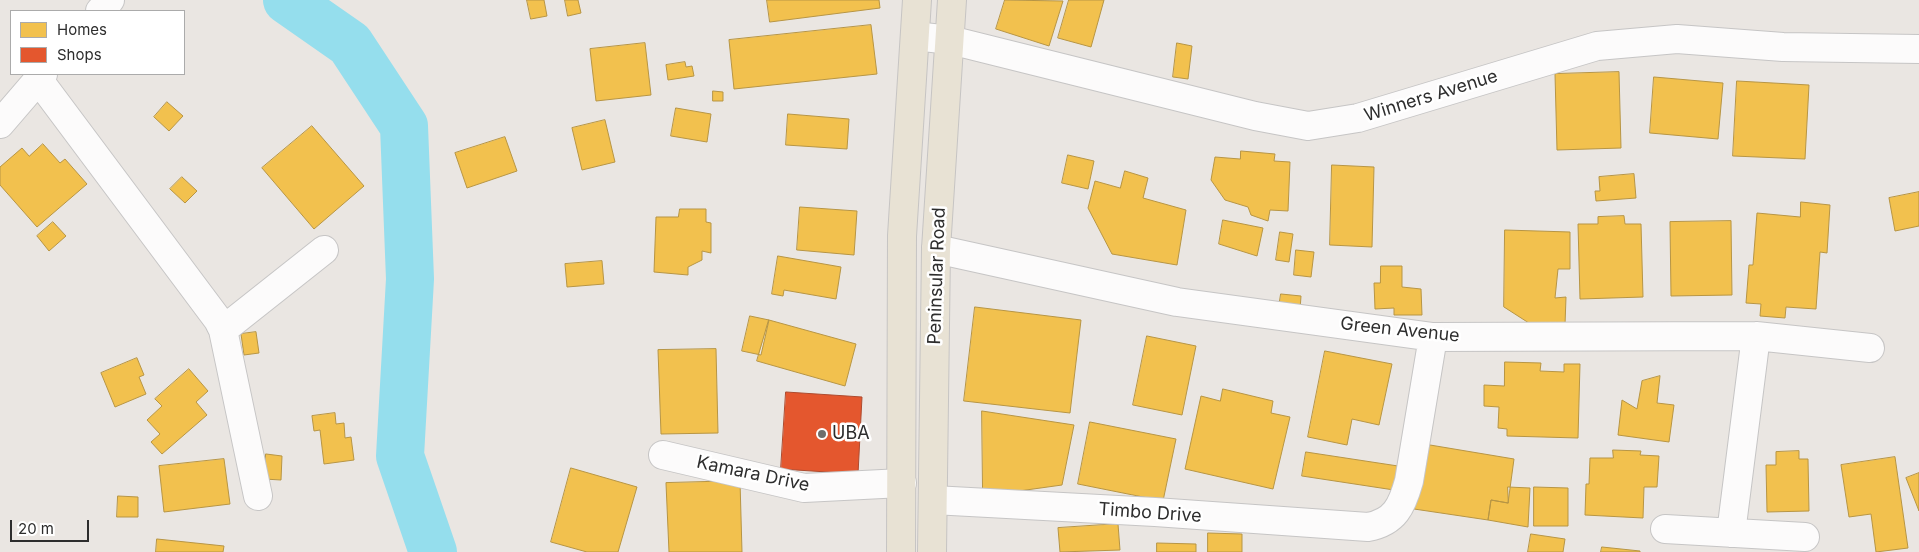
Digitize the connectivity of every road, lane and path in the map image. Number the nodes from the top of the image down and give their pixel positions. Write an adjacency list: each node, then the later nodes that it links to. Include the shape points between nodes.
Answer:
1 (110, 0): 4 (street)
2 (917, 0): 5 (main road, Peninsular Road)
3 (952, 0): 6 (main road, Peninsular Road)
4 (101, 10)
5 (915, 36): 6 (street, Winners Avenue); 17 (main road, Peninsular Road, via 902,236)
6 (950, 40): 7 (street, Winners Avenue, via 1255,116 1308,126 1358,118 1597,46 1677,39 1783,47); 10 (main road, Peninsular Road)
7 (1919, 49)
8 (41, 76): 9 (street); 12 (street)
9 (0, 124)
10 (936, 249): 14 (street, Green Avenue, via 1176,302); 19 (main road, Peninsular Road)
11 (324, 250): 12 (street)
12 (223, 330): 18 (street)
13 (1756, 336): 14 (street, Green Avenue); 15 (street, Green Avenue); 21 (street)
14 (1433, 337): 19 (street, Timbo Drive, via 1409,481 1402,503 1382,525 1368,528)
15 (1870, 348)
16 (663, 455): 17 (street, Kamara Drive, via 804,488)
17 (902, 483): 23 (main road, Peninsular Road)
18 (258, 496)
19 (933, 500): 24 (main road, Peninsular Road)
20 (1665, 529): 21 (street)
21 (1732, 533): 22 (street)
22 (1805, 537)
23 (902, 552)
24 (932, 552)

